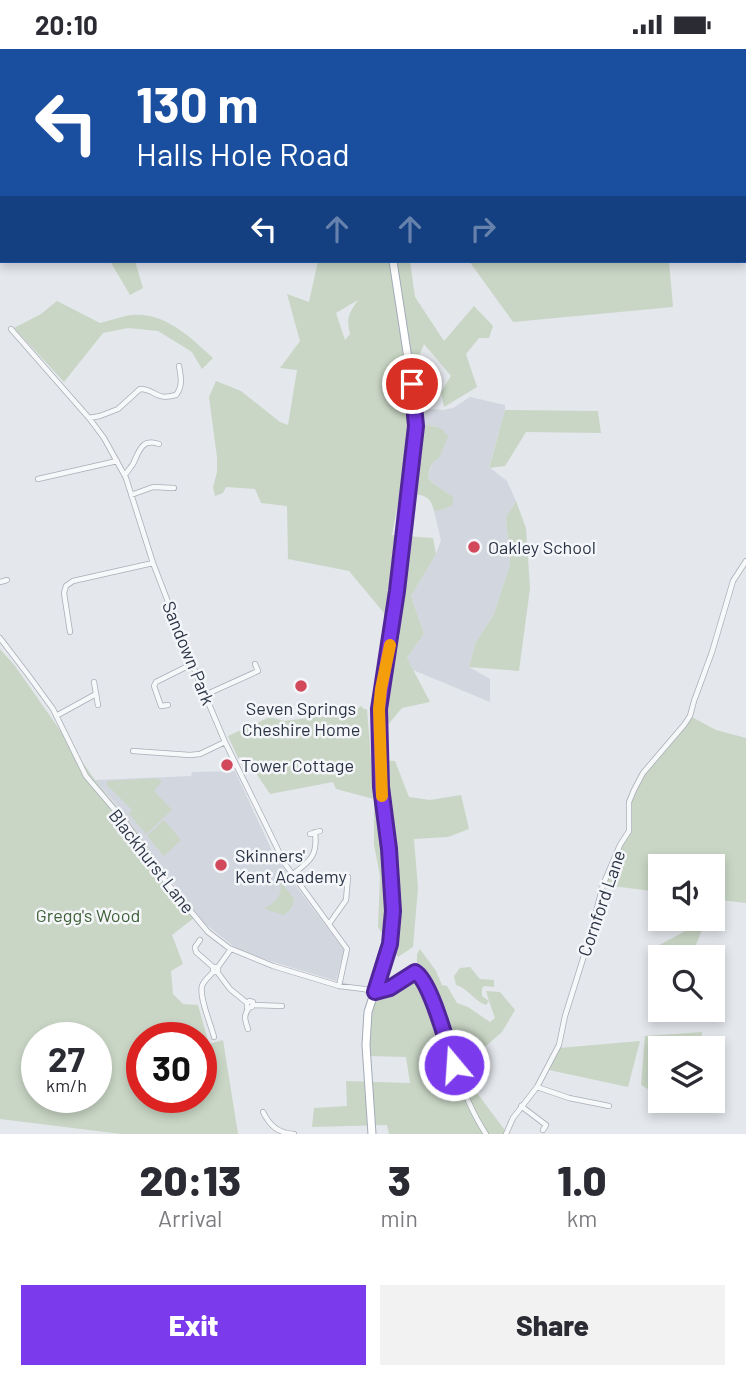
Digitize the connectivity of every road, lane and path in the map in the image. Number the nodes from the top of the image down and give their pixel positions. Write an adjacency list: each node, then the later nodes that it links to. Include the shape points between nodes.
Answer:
1 (393, 263): 41 (main road, via 417,421 379,709 393,911 390,944)
2 (11, 329): 4 (street, Sandown Park)
3 (179, 366): 4 (street, via 176,395 161,397 140,389 118,409)
4 (89, 418): 6 (street, Sandown Park)
5 (159, 445): 7 (street, via 154,442 142,447)
6 (117, 461): 7 (street, Sandown Park); 8 (street)
7 (125, 475): 12 (street, Sandown Park)
8 (47, 477): 9 (street); 10 (street)
9 (38, 479)
10 (49, 485)
11 (174, 488): 12 (street)
12 (131, 495): 14 (street, Sandown Park)
13 (746, 561): 46 (street, Cornford Lane, via 733,581 690,716 643,773 629,802 629,831 603,884 559,1045)
14 (153, 563): 17 (street, via 66,586); 19 (street, Sandown Park)
15 (7, 580): 16 (street)
16 (0, 582)
17 (70, 632)
18 (0, 638): 30 (street, Blackhurst Lane)
19 (192, 664): 25 (street, Sandown Park); 28 (street, via 156,682)
20 (255, 664): 21 (street)
21 (258, 671): 22 (street); 25 (street)
22 (261, 676)
23 (94, 682): 24 (street)
24 (96, 694): 26 (street); 30 (street)
25 (204, 695): 31 (street, Sandown Park)
26 (98, 705)
27 (168, 705): 28 (street)
28 (161, 706): 29 (street)
29 (156, 710)
30 (56, 716): 38 (street, Blackhurst Lane, via 86,776 199,922)
31 (225, 741): 32 (street, via 200,754); 34 (street, Sandown Park)
32 (133, 751)
33 (315, 832): 34 (street, via 313,856)
34 (293, 875): 36 (street, Sandown Park)
35 (348, 877): 36 (street, via 346,900)
36 (329, 924): 40 (street, Sandown Park, via 347,949)
37 (200, 940): 39 (street, via 196,952)
38 (231, 949): 39 (street); 40 (street, Blackhurst Lane)
39 (216, 970): 42 (street); 44 (street, via 202,986)
40 (339, 986): 41 (street, Blackhurst Lane)
41 (375, 992): 52 (main road, via 368,1012 366,1045); 53 (street, via 415,972 422,976 454,1065)
42 (250, 1005): 43 (street); 45 (street, via 244,1020)
43 (282, 1006)
44 (209, 1022)
45 (248, 1029)
46 (537, 1087): 47 (street, Cornford Lane); 48 (street)
47 (521, 1106): 50 (street, via 546,1125); 54 (street, Cornford Lane)
48 (610, 1106)
49 (262, 1112): 51 (street, via 277,1130)
50 (543, 1130)
51 (294, 1134)
52 (372, 1134)
53 (486, 1134)
54 (506, 1134)

